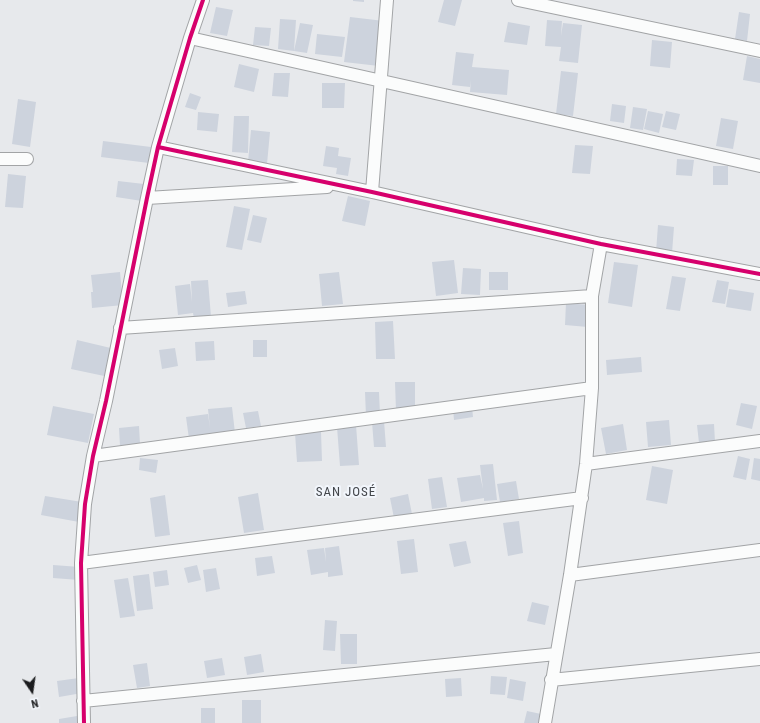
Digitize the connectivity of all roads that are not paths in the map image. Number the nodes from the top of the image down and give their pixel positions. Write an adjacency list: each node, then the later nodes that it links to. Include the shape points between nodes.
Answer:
1 (203, 0): 4 (street)
2 (387, 0): 6 (street)
3 (518, 0): 5 (street)
4 (190, 38): 6 (street); 7 (street)
5 (760, 52)
6 (381, 81): 10 (street); 12 (street)
7 (158, 147): 11 (street); 13 (street)
8 (27, 158): 9 (street)
9 (0, 160)
10 (760, 166)
11 (342, 186): 12 (street); 13 (street)
12 (372, 192): 14 (street)
13 (146, 198): 17 (street)
14 (601, 244): 15 (street); 16 (street)
15 (760, 274)
16 (592, 296): 17 (street); 18 (street)
17 (120, 328): 20 (street)
18 (592, 388): 20 (street); 21 (street)
19 (760, 441): 21 (street)
20 (93, 456): 24 (street, via 85,504)
21 (586, 464): 22 (street)
22 (582, 498): 24 (street); 25 (street)
23 (760, 550): 25 (street)
24 (81, 563): 29 (street)
25 (570, 575): 26 (street)
26 (556, 654): 28 (street); 29 (street)
27 (760, 658): 28 (street)
28 (551, 680): 31 (street)
29 (83, 701): 30 (street)
30 (84, 723)
31 (545, 723)

